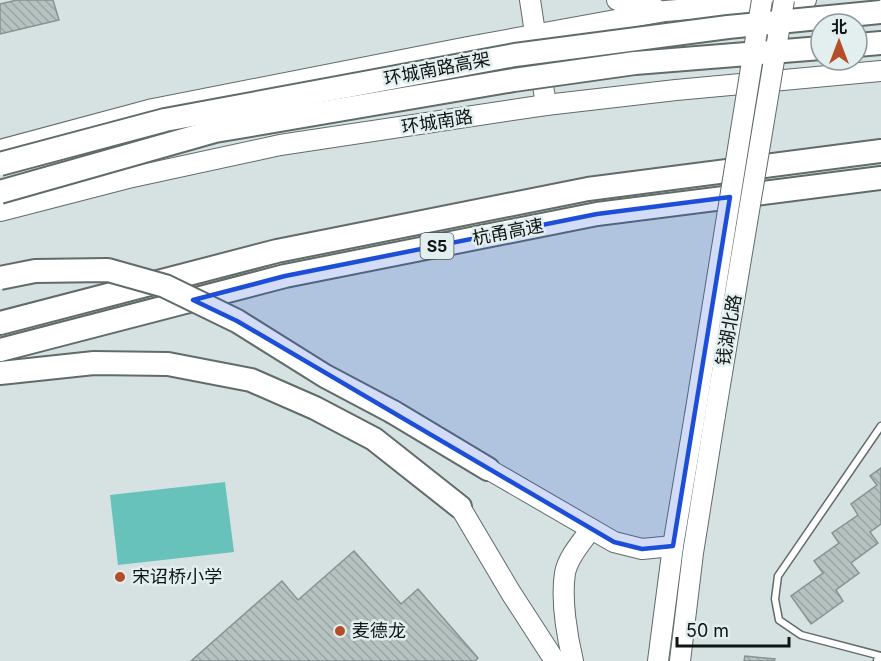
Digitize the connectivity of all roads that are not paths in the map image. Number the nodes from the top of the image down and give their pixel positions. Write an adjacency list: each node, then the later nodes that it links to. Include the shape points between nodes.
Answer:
1 (531, 0): 8 (main road)
2 (617, 0): 6 (main road)
3 (762, 0): 22 (main road, 钱湖北路, bridge)
4 (784, 0): 22 (main road, 钱湖北路, bridge)
5 (806, 0): 6 (main road)
6 (665, 11): 8 (main road)
7 (881, 12): 14 (highway, 环城南路高架, bridge, via 515,55 165,120)
8 (536, 35): 11 (main road); 12 (main road, via 153,109)
9 (809, 49): 16 (highway, 环城南路高架, bridge, via 635,63 214,131)
10 (881, 71): 11 (main road, 环城南路)
11 (546, 105): 17 (main road, 环城南路, via 280,145)
12 (0, 150)
13 (881, 151): 19 (highway, 杭甬高速 / S5, via 600,187 277,250)
14 (0, 164)
15 (881, 178): 20 (highway, 杭甬高速 / S5, via 574,218 285,276)
16 (0, 192)
17 (0, 211)
18 (0, 278): 24 (highway, bridge, via 35,271 108,270 165,286 237,321)
19 (0, 323)
20 (0, 350)
21 (0, 373): 25 (highway, via 94,363 168,364 251,380 374,439)
22 (705, 415): 27 (main road, 钱湖北路); 32 (main road, 钱湖北路)
23 (881, 426): 28 (lane, via 778,576 775,599 779,620 801,635)
24 (488, 469): 26 (main road)
25 (460, 507): 29 (main road)
26 (591, 529): 27 (main road, via 614,542 642,549); 30 (main road, via 565,573 567,637)
27 (673, 546): 31 (main road, 钱湖北路)
28 (881, 659)
29 (555, 661)
30 (573, 661)
31 (658, 661)
32 (680, 661)

